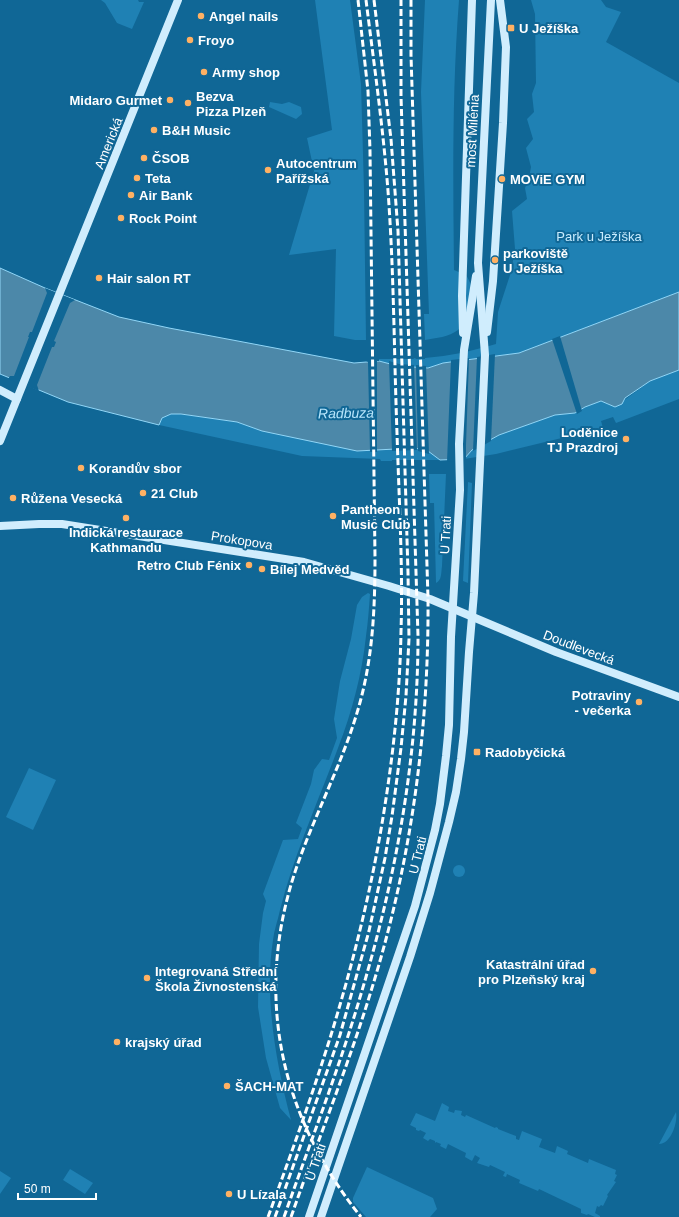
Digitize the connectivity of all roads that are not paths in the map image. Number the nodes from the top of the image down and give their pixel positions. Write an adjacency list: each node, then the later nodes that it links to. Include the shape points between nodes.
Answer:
1 (178, 0): 9 (main road, Americká)
2 (472, 0): 6 (main road, via 462,296)
3 (491, 0): 5 (main road, most Milénia)
4 (500, 0): 7 (main road, via 506,47 503,123 493,281)
5 (478, 263): 6 (main road, most Milénia); 7 (main road, most Milénia)
6 (464, 350): 11 (main road, most Milénia, via 459,444)
7 (485, 355): 12 (main road, most Milénia)
8 (0, 390): 9 (main road)
9 (17, 399): 10 (main road)
10 (0, 441)
11 (460, 482): 14 (main road, U Trati)
12 (479, 483): 15 (main road, U Trati)
13 (0, 526): 14 (main road, Prokopova, via 62,524 304,562 396,588)
14 (453, 609): 15 (main road, Prokopova); 17 (main road, U Trati, via 446,756 435,830 415,906)
15 (472, 617): 16 (main road, Doudlevecká, via 566,656); 18 (main road, U Trati, via 464,732 449,822 410,957)
16 (679, 697)
17 (309, 1217)
18 (321, 1217)

